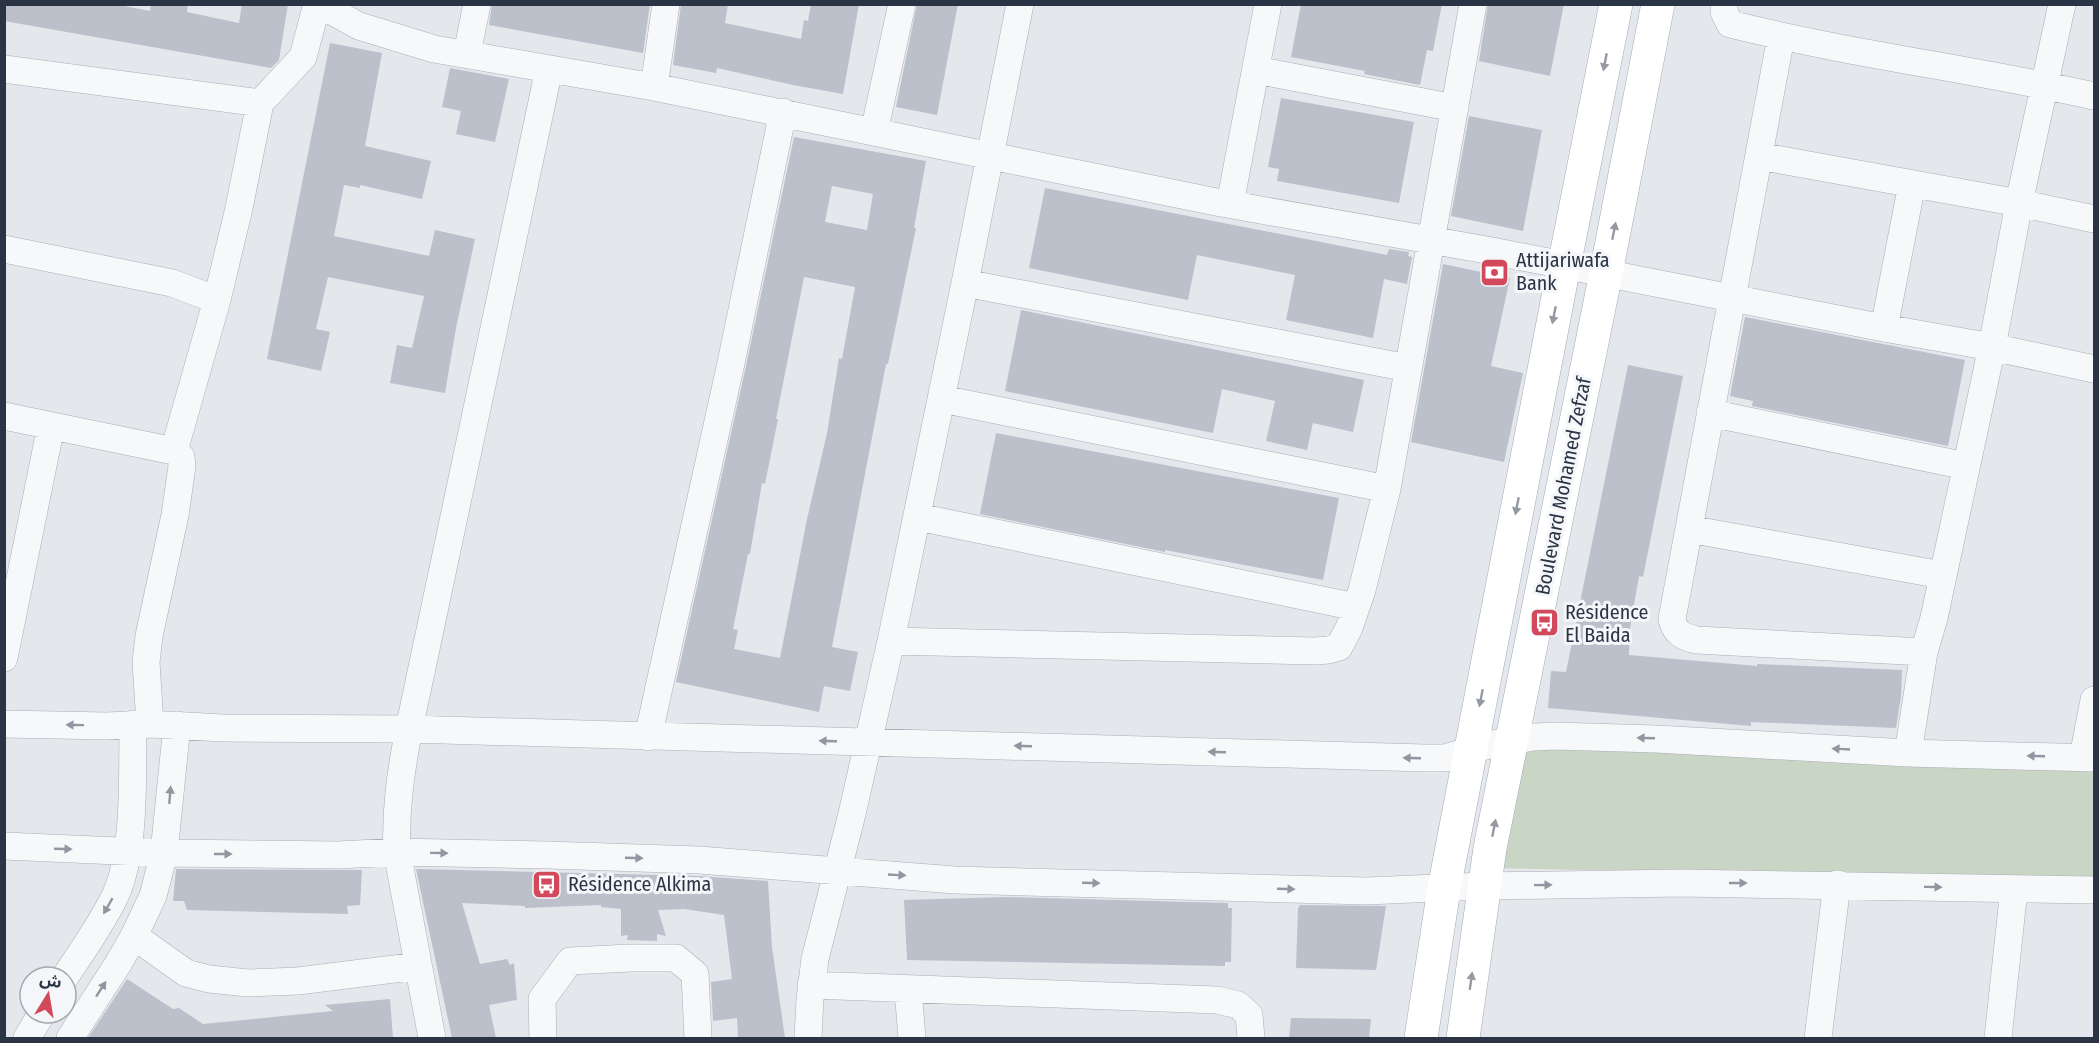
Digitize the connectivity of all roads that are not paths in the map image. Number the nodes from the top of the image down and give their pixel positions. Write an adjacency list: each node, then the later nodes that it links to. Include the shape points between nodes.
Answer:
1 (318, 4): 13 (street, via 377,33); 20 (street, via 303,57)
2 (477, 4): 13 (street)
3 (666, 4): 18 (street)
4 (902, 4): 23 (street)
5 (1020, 4): 25 (street)
6 (1268, 4): 16 (street)
7 (1473, 4): 21 (street)
8 (1616, 4): 32 (main road, Boulevard Mohamed Zefzaf, one-way to 32)
9 (1658, 4): 33 (main road, Boulevard Mohamed Zefzaf, one-way to 9)
10 (1724, 4): 12 (street, via 1730,24)
11 (2062, 4): 17 (street)
12 (1781, 37): 17 (street); 24 (street)
13 (467, 54): 15 (street)
14 (4, 69): 20 (street)
15 (549, 69): 18 (street); 59 (street)
16 (1256, 70): 21 (street); 28 (street)
17 (2044, 85): 19 (street); 27 (street)
18 (654, 87): 22 (street)
19 (2094, 96)
20 (260, 103): 36 (street)
21 (1455, 108): 30 (street)
22 (783, 112): 23 (street); 60 (street)
23 (874, 132): 25 (street)
24 (1759, 156): 26 (street); 35 (street)
25 (990, 157): 28 (street); 34 (street)
26 (1912, 184): 27 (street); 37 (street)
27 (2019, 203): 29 (street); 38 (street)
28 (1230, 204): 30 (street)
29 (2094, 219)
30 (1431, 240): 32 (street); 39 (street)
31 (4, 249): 36 (street, via 172,283)
32 (1564, 266): 33 (street); 63 (main road, Boulevard Mohamed Zefzaf, one-way to 63)
33 (1606, 273): 35 (street); 61 (main road, Boulevard Mohamed Zefzaf)
34 (965, 284): 39 (street); 41 (street)
35 (1732, 299): 37 (street); 42 (street)
36 (217, 300): 45 (street)
37 (1884, 328): 38 (street)
38 (1992, 347): 40 (street); 46 (street)
39 (1408, 368): 47 (street)
40 (2094, 369)
41 (942, 399): 47 (street); 48 (street)
42 (1710, 413): 46 (street); 49 (street)
43 (4, 416): 44 (street)
44 (51, 426): 45 (street); 54 (street)
45 (174, 451): 57 (street, via 181,457 182,466 149,636)
46 (1966, 466): 50 (street)
47 (1387, 489): 51 (street)
48 (918, 517): 51 (street); 52 (street)
49 (1689, 529): 50 (street); 53 (street, via 1672,619 1683,636 1697,640)
50 (1942, 575): 53 (street)
51 (1356, 607): 52 (street, via 1342,642 1334,649 1321,651)
52 (891, 641): 62 (street)
53 (1924, 652): 64 (street)
54 (4, 658)
55 (2094, 700): 65 (street)
56 (4, 724): 57 (street, one-way to 56)
57 (142, 724): 58 (street); 67 (street)
58 (177, 725): 59 (street); 69 (street, one-way to 58)
59 (409, 729): 60 (street); 68 (street, via 398,798)
60 (648, 737): 62 (street, one-way to 60)
61 (1511, 741): 63 (street); 64 (street, one-way to 61, via 1656,739 1534,736); 72 (main road, Boulevard Mohamed Zefzaf, one-way to 61)
62 (869, 742): 63 (street, one-way to 62, via 1424,758); 70 (street)
63 (1470, 752): 73 (main road, Boulevard Mohamed Zefzaf)
64 (1908, 753): 65 (street, one-way to 64)
65 (2089, 758)
66 (4, 846): 67 (street, one-way to 67)
67 (127, 851): 69 (street); 77 (street, one-way to 77, via 116,894)
68 (397, 852): 69 (street, one-way to 68); 70 (street, one-way to 70, via 699,860); 78 (street)
69 (164, 854): 76 (street, via 153,896)
70 (838, 872): 73 (street, one-way to 73, via 955,880 1366,891); 79 (street)
71 (1837, 884): 72 (street, one-way to 71); 74 (street, one-way to 74); 92 (street)
72 (1484, 886): 73 (street); 91 (main road, Boulevard Mohamed Zefzaf, one-way to 72)
73 (1444, 889): 90 (main road, Boulevard Mohamed Zefzaf)
74 (2014, 889): 75 (street); 93 (street)
75 (2094, 890)
76 (134, 936): 78 (street, via 186,973 209,979 248,983 298,981); 83 (street, one-way to 76)
77 (72, 965)
78 (418, 966): 84 (street)
79 (811, 985): 80 (street); 87 (street)
80 (908, 989): 88 (street); 89 (street, via 1217,1000 1238,1005 1249,1015)
81 (35, 1025): 82 (street)
82 (27, 1038)
83 (69, 1038)
84 (432, 1038)
85 (543, 1038): 86 (street, via 542,999 570,961 630,958 676,958 695,974)
86 (698, 1038)
87 (808, 1038)
88 (912, 1038)
89 (1251, 1038)
90 (1421, 1038)
91 (1463, 1038)
92 (1818, 1038)
93 (1998, 1038)

